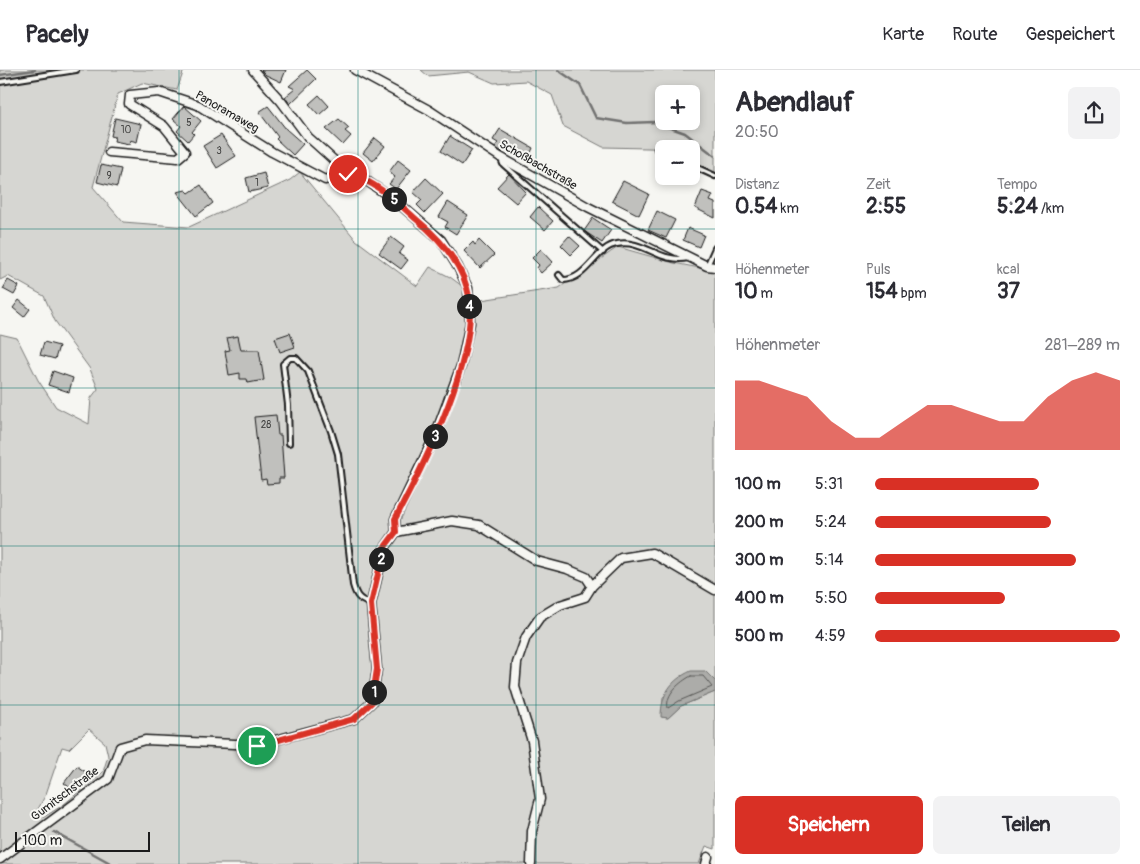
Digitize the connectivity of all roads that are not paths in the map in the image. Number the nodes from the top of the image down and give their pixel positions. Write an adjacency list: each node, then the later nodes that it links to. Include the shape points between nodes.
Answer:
1 (76, 70): 4 (lane)
2 (253, 70): 8 (street, via 308,137)
3 (356, 70): 6 (street, Schoßbachstraße, via 429,110)
4 (0, 82)
5 (109, 152): 8 (street, Panoramaweg, via 178,158 185,152 164,126 129,104 130,95 159,92 198,105 272,152 325,180)
6 (500, 157): 11 (lane, via 503,164); 12 (street, Schoßbachstraße, via 588,207)
7 (700, 169): 9 (lane)
8 (348, 174): 16 (street, via 361,177 396,200 441,240 468,288 470,323 461,366 436,433 395,519)
9 (715, 176)
10 (715, 248): 13 (lane)
11 (603, 252): 12 (lane, via 615,244 628,243 666,259); 14 (lane, via 568,280)
12 (690, 257): 13 (street, Schoßbachstraße)
13 (711, 267)
14 (559, 275)
15 (289, 443): 19 (lane, via 283,364 290,358 296,358 308,371 338,454 352,585 361,601)
16 (396, 532): 17 (street, via 452,521 479,525 537,561 586,577); 19 (street, Gumitschstraße, via 384,548)
17 (592, 586): 18 (street, via 622,558 652,553); 21 (street, via 585,597 560,605 540,617 526,637 517,663 515,687 532,741 540,799 532,831)
18 (715, 590)
19 (371, 604): 20 (street, Gumitschstraße, via 377,669 372,702 354,719 257,746 145,740 120,746 108,778)
20 (0, 859)
21 (531, 864)

